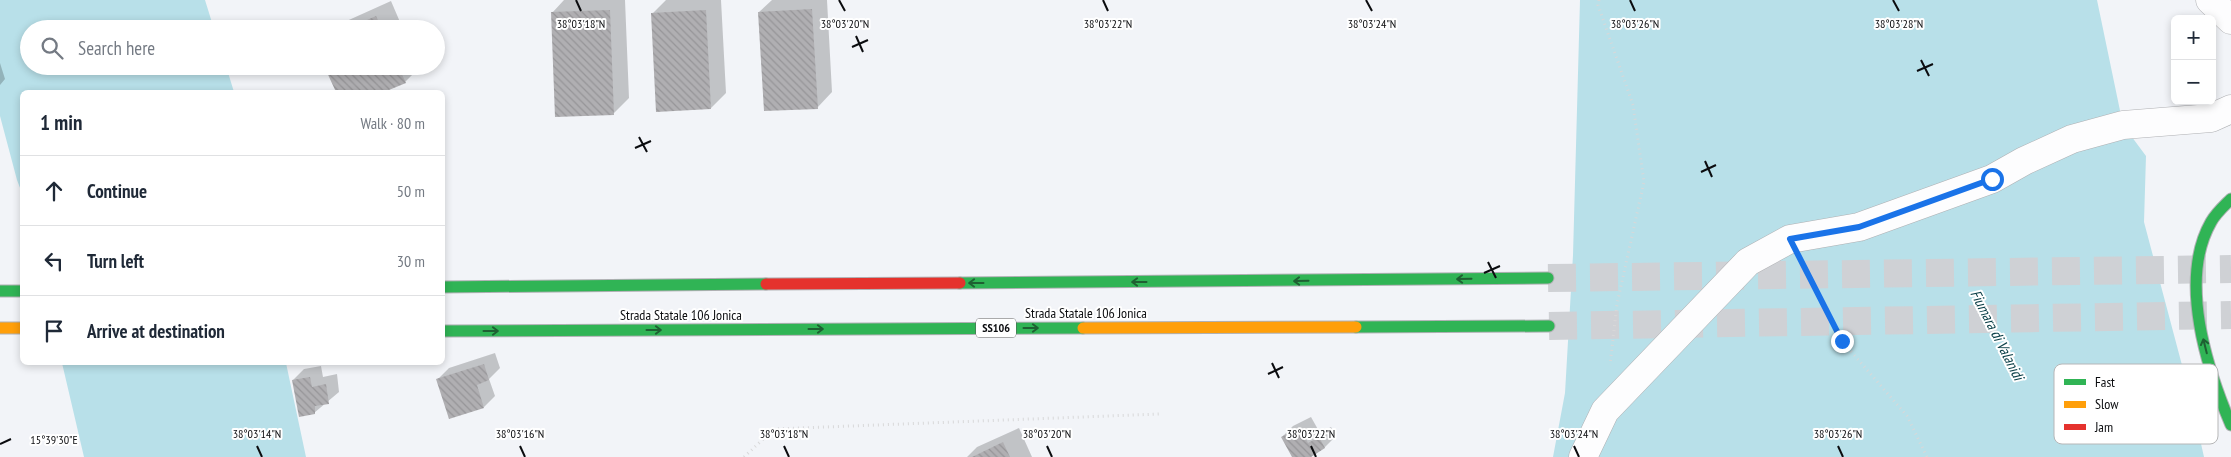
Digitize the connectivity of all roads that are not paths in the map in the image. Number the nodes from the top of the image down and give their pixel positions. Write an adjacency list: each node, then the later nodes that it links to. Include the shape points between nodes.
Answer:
1 (2210, 0): 2 (street)
2 (2231, 20)
3 (2231, 109): 16 (street, via 2211,118 2123,125 2072,139 1992,179 1859,227 1790,239 1748,262 1605,411)
4 (2231, 198): 13 (highway, one-way to 4, via 2196,294 2199,252 2210,223)
5 (1548, 278): 6 (highway, one-way to 6)
6 (445, 287)
7 (20, 290): 8 (highway)
8 (0, 291)
9 (1549, 326): 12 (highway, Strada Statale 106 Jonica / SS106, one-way to 9)
10 (0, 328): 11 (highway)
11 (20, 328)
12 (445, 331)
13 (2210, 364)
14 (2218, 396): 15 (highway, one-way to 14)
15 (2231, 425)
16 (1583, 457)

